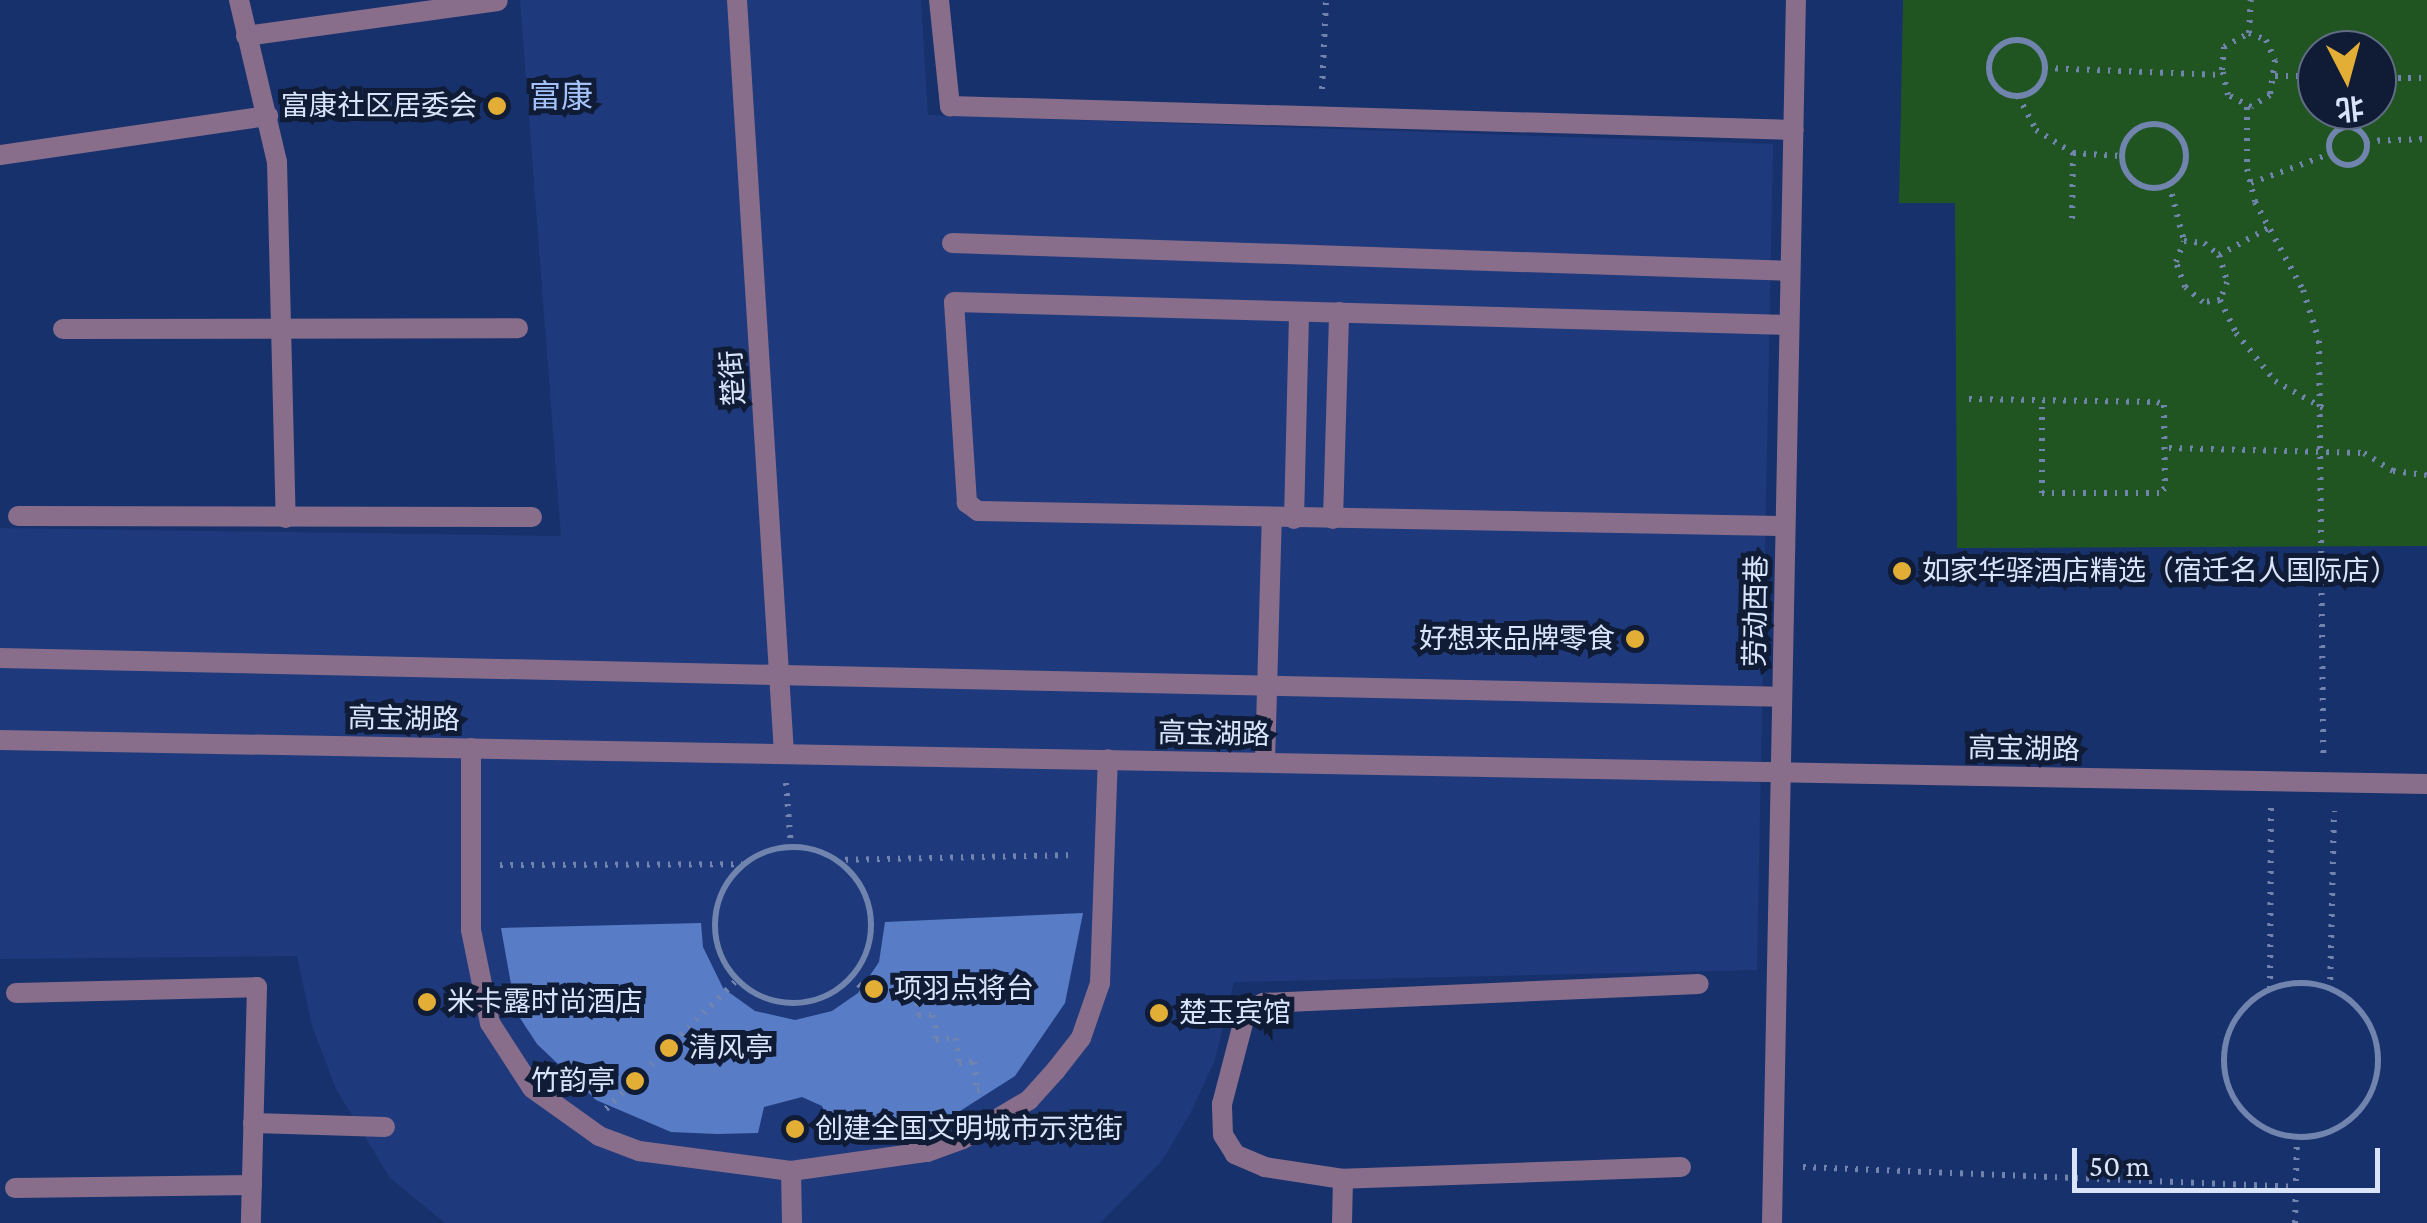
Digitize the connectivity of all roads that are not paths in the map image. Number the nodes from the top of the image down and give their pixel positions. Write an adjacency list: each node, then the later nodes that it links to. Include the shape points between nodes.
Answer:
1 (239, 0): 6 (street)
2 (737, 0): 26 (street, 楚街)
3 (940, 0): 8 (street, via 950,106)
4 (1796, 0): 8 (street, 劳动西巷)
5 (498, 1): 6 (street)
6 (246, 36): 7 (street)
7 (268, 116): 9 (street); 15 (street, via 277,162)
8 (1794, 130): 11 (street, 劳动西巷)
9 (0, 155)
10 (952, 243): 11 (street)
11 (1790, 270): 14 (street, 劳动西巷)
12 (1299, 312): 13 (street); 21 (street, via 954,302 970,507); 22 (street)
13 (1340, 312): 14 (street); 23 (street)
14 (1788, 325): 24 (street, 劳动西巷)
15 (282, 328): 16 (street); 17 (street); 20 (street)
16 (518, 328)
17 (63, 330)
18 (18, 516): 20 (street)
19 (532, 517): 20 (street)
20 (286, 518)
21 (1272, 518): 22 (street); 27 (street)
22 (1294, 519): 23 (street)
23 (1333, 519): 24 (street)
24 (1785, 526): 28 (street, 劳动西巷)
25 (0, 658): 26 (street)
26 (779, 675): 27 (street); 31 (street, 楚街)
27 (1267, 686): 28 (street); 33 (street)
28 (1782, 697): 34 (street, 劳动西巷)
29 (0, 740): 30 (street, 高宝湖路)
30 (471, 748): 31 (street, 高宝湖路); 41 (street, via 472,930 490,1022 532,1088 599,1136 639,1151)
31 (784, 754): 32 (street, 高宝湖路)
32 (1108, 760): 33 (street, 高宝湖路); 41 (street, via 1100,983 1080,1038 1029,1100 996,1124 927,1152)
33 (1265, 762): 34 (street, 高宝湖路)
34 (1781, 771): 35 (street, 高宝湖路); 48 (street, 劳动西巷)
35 (2427, 784)
36 (1698, 984): 42 (street, via 1264,1003 1245,1016 1222,1104 1223,1135 1234,1154 1265,1167)
37 (16, 992): 38 (street, via 257,987)
38 (253, 1123): 39 (street); 43 (street)
39 (386, 1126)
40 (1680, 1167): 42 (street)
41 (791, 1171): 46 (street)
42 (1343, 1179): 47 (street)
43 (252, 1185): 44 (street); 45 (street)
44 (15, 1188)
45 (250, 1223)
46 (792, 1223)
47 (1342, 1223)
48 (1772, 1223)

